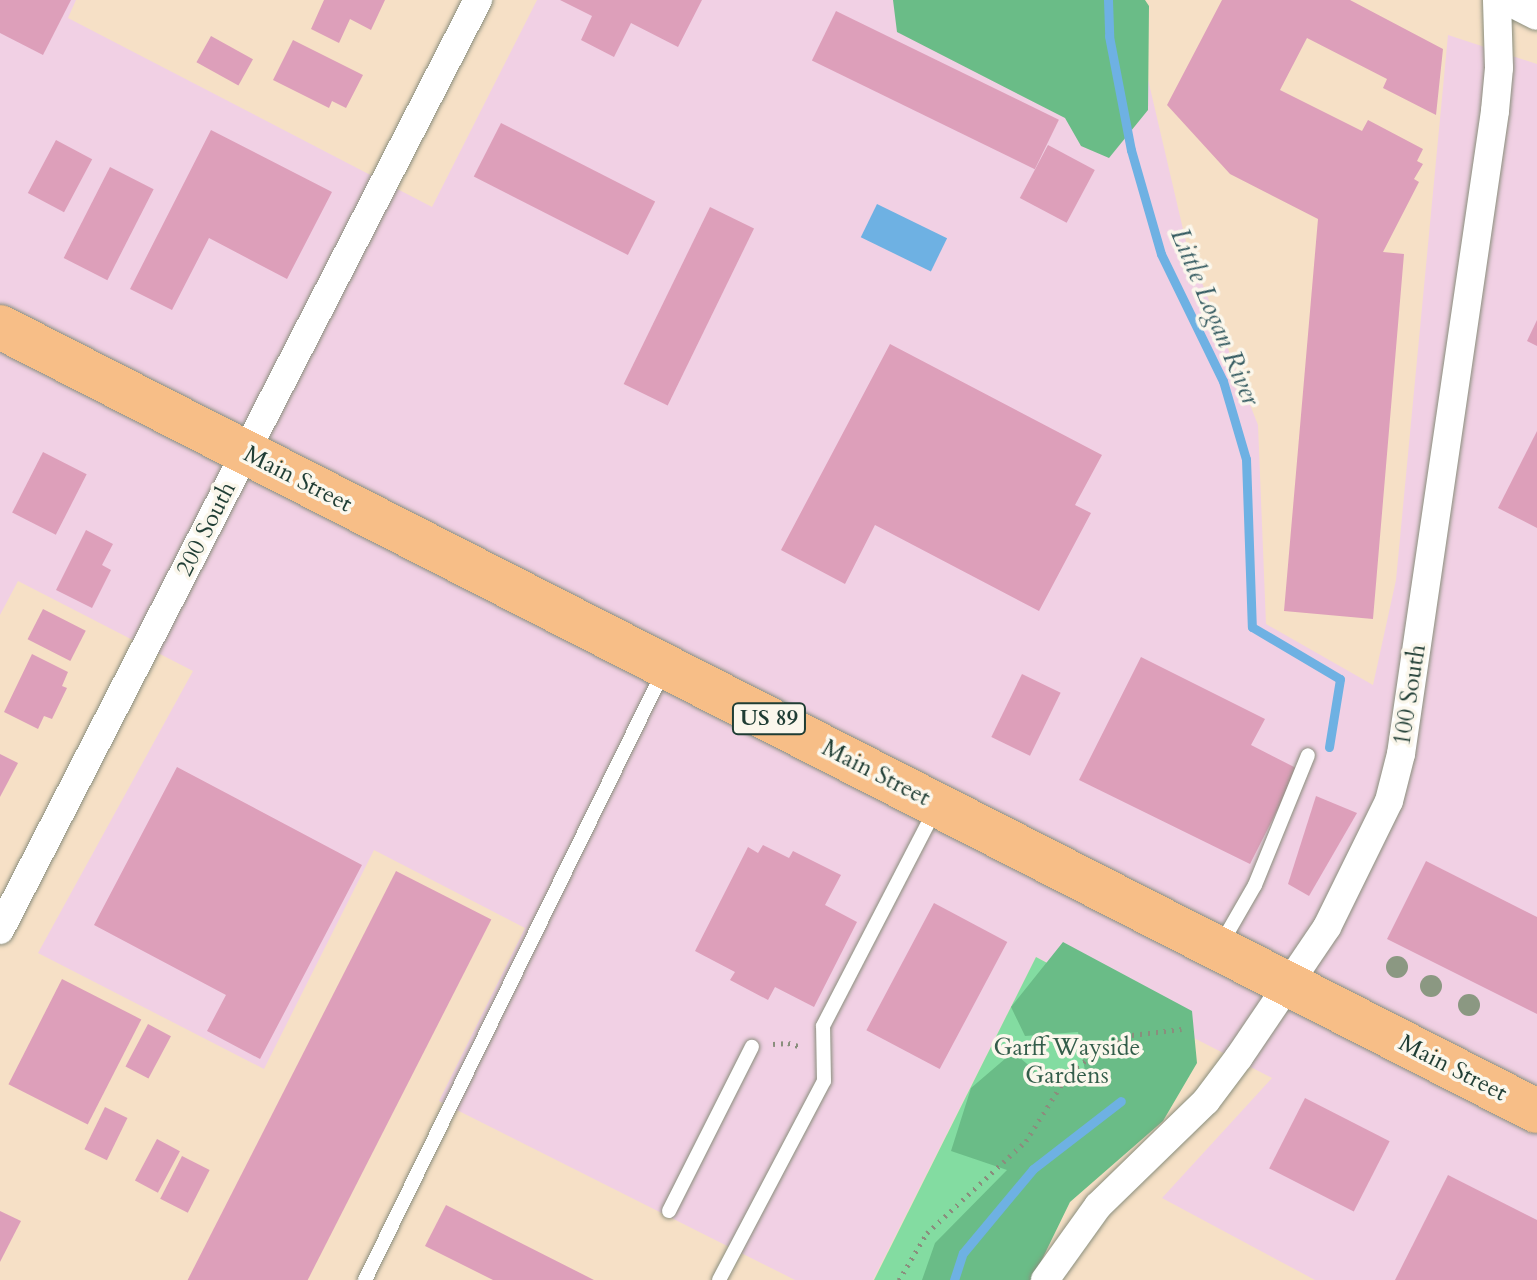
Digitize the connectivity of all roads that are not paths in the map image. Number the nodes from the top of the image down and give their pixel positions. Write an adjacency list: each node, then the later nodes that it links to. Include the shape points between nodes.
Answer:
1 (478, 0): 6 (street, 200 South)
2 (1497, 0): 12 (street, 100 South, via 1495,111 1401,754 1389,801 1327,927)
3 (1512, 0): 4 (street)
4 (1537, 13)
5 (0, 327): 6 (highway, Main Street / US 89)
6 (246, 452): 7 (highway, Main Street / US 89); 10 (street, 200 South)
7 (666, 666): 9 (highway, Main Street / US 89); 16 (lane)
8 (1308, 755): 11 (lane, via 1255,885)
9 (937, 805): 11 (highway, Main Street / US 89); 17 (lane, via 823,1026 824,1081)
10 (0, 930)
11 (1219, 948): 12 (highway, Main Street / US 89)
12 (1290, 985): 14 (highway, Main Street / US 89); 18 (street, 100 South, via 1206,1101 1098,1206)
13 (752, 1047): 15 (lane)
14 (1537, 1111)
15 (669, 1211)
16 (365, 1280)
17 (719, 1280)
18 (1045, 1280)

